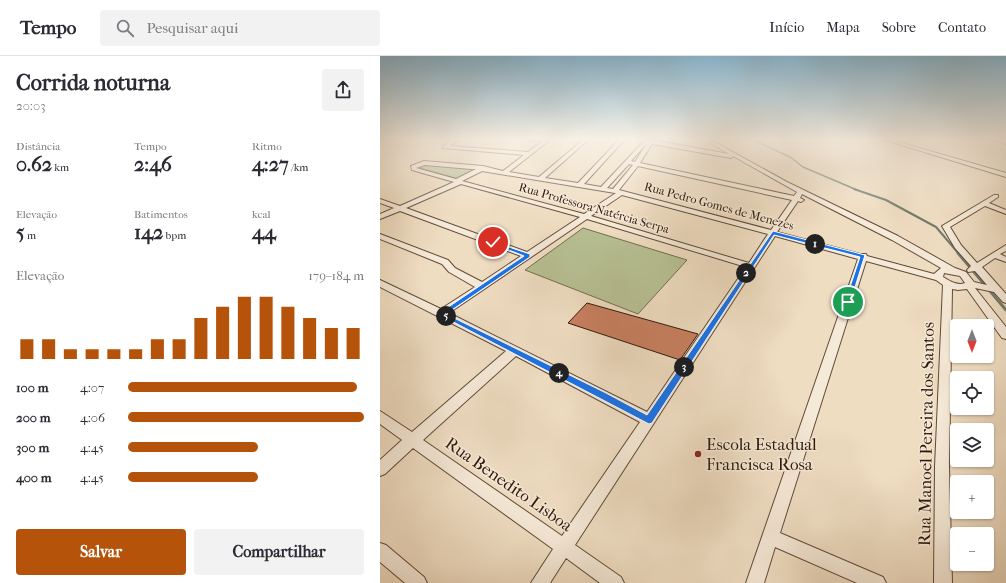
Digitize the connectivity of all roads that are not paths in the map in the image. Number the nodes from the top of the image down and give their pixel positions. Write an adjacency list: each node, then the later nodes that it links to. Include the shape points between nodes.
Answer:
1 (637, 163): 19 (street)
2 (417, 164): 3 (street, Rua Pedro Gomes de Menezes); 16 (street, Rua Professora Natércia Serpa, via 414,169)
3 (423, 164)
4 (438, 164): 12 (street, Rua Pedro Gomes de Menezes)
5 (516, 164): 13 (street)
6 (558, 164): 15 (street)
7 (599, 164): 17 (street)
8 (626, 164): 18 (street)
9 (640, 164): 20 (street)
10 (749, 164): 20 (street)
11 (967, 164): 14 (street)
12 (483, 168): 13 (street, Rua Pedro Gomes de Menezes); 16 (street)
13 (505, 172): 15 (street, Rua Pedro Gomes de Menezes)
14 (1006, 175)
15 (541, 178): 17 (street, Rua Pedro Gomes de Menezes)
16 (459, 182): 24 (street); 27 (street, Rua Professora Natércia Serpa)
17 (579, 185): 18 (street, Rua Pedro Gomes de Menezes)
18 (603, 189): 19 (street, Rua Pedro Gomes de Menezes)
19 (618, 192): 27 (street); 28 (street, Rua Pedro Gomes de Menezes)
20 (798, 195): 28 (street); 36 (street, via 836,209)
21 (996, 196): 23 (street)
22 (380, 201): 24 (street)
23 (984, 203): 25 (street); 37 (street, via 946,226)
24 (400, 208): 26 (street); 32 (street)
25 (1006, 212)
26 (380, 217)
27 (586, 217): 32 (street); 35 (street, Rua Professora Natércia Serpa)
28 (773, 233): 33 (street, Rua Pedro Gomes de Menezes); 35 (street)
29 (380, 236): 41 (street, via 445,262 452,270)
30 (1006, 247): 31 (street)
31 (995, 255): 34 (street); 37 (street)
32 (528, 256): 41 (street)
33 (863, 256): 38 (street, Rua Pedro Gomes de Menezes); 52 (street)
34 (1006, 260)
35 (751, 266): 49 (street)
36 (952, 270): 37 (street); 38 (street, via 942,270)
37 (971, 270): 40 (street); 42 (street)
38 (942, 279): 40 (street, Rua Pedro Gomes de Menezes, via 961,287); 60 (street, Rua Manoel Pereira dos Santos)
39 (380, 283): 45 (street)
40 (969, 285): 42 (street, Rua Pedro Gomes de Menezes); 46 (street)
41 (483, 287): 45 (street)
42 (990, 288): 43 (street, Rua Pedro Gomes de Menezes); 44 (street)
43 (1006, 292)
44 (1006, 300)
45 (441, 314): 47 (street)
46 (1006, 335)
47 (514, 351): 49 (street); 50 (street)
48 (380, 417): 50 (street, Rua Benedito Lisboa)
49 (649, 420): 53 (street)
50 (413, 440): 51 (street); 53 (street, Rua Benedito Lisboa)
51 (380, 469)
52 (770, 537): 58 (street); 59 (street)
53 (564, 546): 56 (street); 57 (street, Rua Benedito Lisboa)
54 (380, 551): 55 (street)
55 (418, 583)
56 (540, 583)
57 (615, 583)
58 (755, 583)
59 (877, 583)
60 (943, 583)

